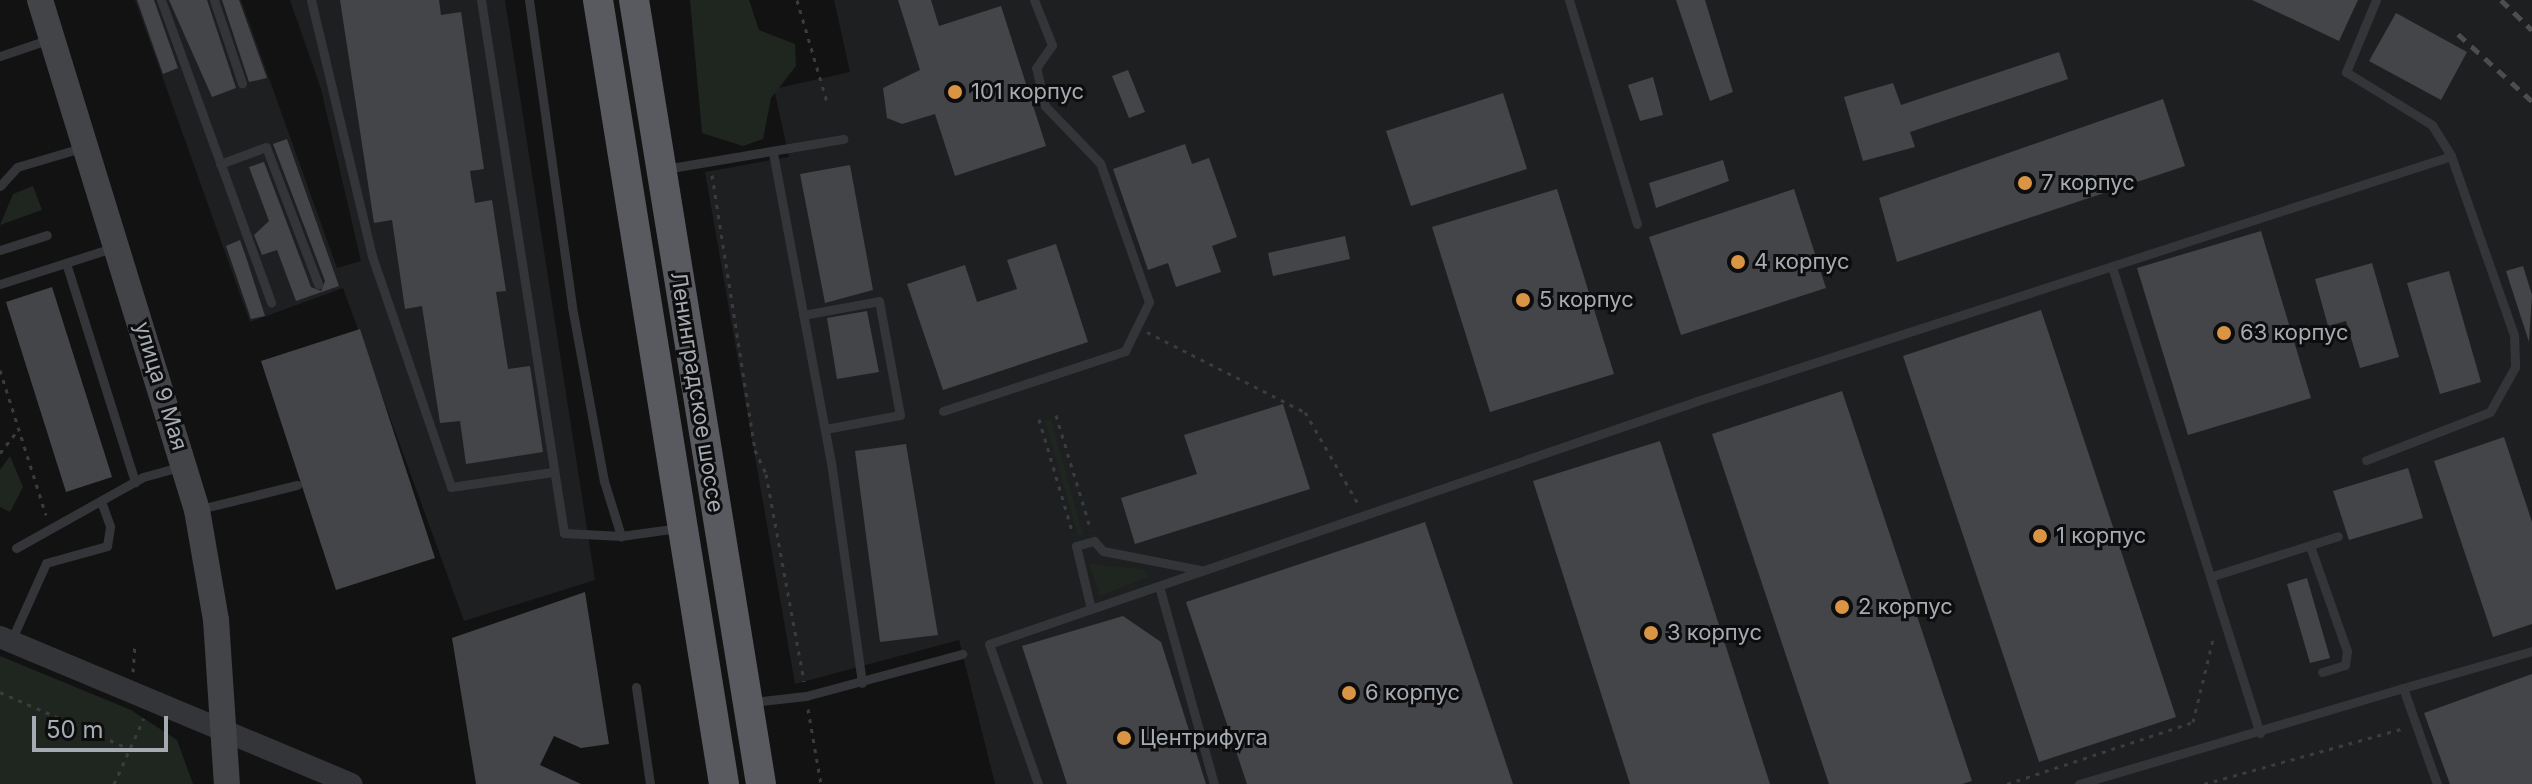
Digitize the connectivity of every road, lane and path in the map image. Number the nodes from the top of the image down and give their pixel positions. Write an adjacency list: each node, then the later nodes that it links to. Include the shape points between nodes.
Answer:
1 (40, 0): 13 (main road, улица 9 Мая)
2 (161, 0): 22 (lane)
3 (214, 0): 15 (lane)
4 (311, 0): 45 (lane, via 372,256 451,487)
5 (481, 0): 45 (lane)
6 (529, 0): 53 (lane, via 572,307)
7 (598, 0): 51 (highway, Ленинградское шоссе)
8 (634, 0): 23 (highway, Ленинградское шоссе)
9 (797, 0): 16 (path)
10 (1034, 0): 35 (lane, via 1052,45 1036,68 1045,106 1100,163 1149,302)
11 (1569, 0): 25 (lane)
12 (2376, 0): 20 (lane, via 2346,72 2432,125)
13 (51, 38): 14 (lane); 18 (main road, улица 9 Мая)
14 (0, 56)
15 (242, 83)
16 (827, 102)
17 (843, 139): 19 (lane)
18 (86, 147): 24 (lane, via 17,167); 27 (main road, улица 9 Мая)
19 (773, 153): 21 (lane); 34 (lane)
20 (2451, 156): 30 (lane); 43 (lane, via 2514,335 2515,367 2490,412)
21 (709, 162): 23 (lane); 74 (path, via 755,450 766,474)
22 (220, 164): 32 (lane, via 266,147); 33 (lane)
23 (660, 170): 75 (highway, Ленинградское шоссе)
24 (0, 186)
25 (1637, 224)
26 (47, 235): 28 (lane)
27 (117, 246): 29 (lane); 44 (main road, улица 9 Мая)
28 (0, 250)
29 (66, 263): 31 (lane); 46 (lane)
30 (2112, 267): 50 (lane); 60 (lane)
31 (0, 284)
32 (318, 284)
33 (271, 303)
34 (803, 315): 41 (lane); 41 (lane, via 879,301 882,315 900,415)
35 (1137, 326): 37 (lane, via 1125,351); 50 (path, via 1305,412)
36 (0, 370): 40 (path)
37 (943, 411)
38 (1056, 415): 55 (path)
39 (1039, 419): 56 (path)
40 (19, 429): 42 (path); 52 (path)
41 (825, 429): 70 (lane)
42 (0, 453)
43 (2366, 460)
44 (186, 466): 46 (lane); 49 (main road, улица 9 Мая)
45 (553, 472): 53 (lane, via 564,533)
46 (135, 482): 48 (lane)
47 (297, 485): 49 (lane)
48 (101, 501): 52 (lane); 64 (lane, via 110,526 107,546 46,563)
49 (197, 510): 78 (main road, улица 9 Мая)
50 (1365, 515): 59 (lane)
51 (683, 527): 53 (lane); 85 (highway, Ленинградское шоссе)
52 (51, 529): 58 (lane)
53 (621, 536)
54 (2338, 536): 57 (lane)
55 (1094, 541): 56 (lane); 59 (lane, via 1103,551)
56 (1076, 546): 62 (lane)
57 (2310, 546): 60 (lane); 69 (lane, via 2347,651 2345,665)
58 (16, 548)
59 (1203, 571): 61 (lane)
60 (2213, 576): 63 (lane)
61 (1159, 586): 62 (lane); 89 (lane)
62 (1091, 609): 88 (lane, via 989,644)
63 (2229, 630): 79 (lane); 90 (path, via 2210,636 2193,722)
64 (5, 639): 78 (street)
65 (135, 646): 68 (path)
66 (2532, 651): 72 (lane)
67 (962, 654): 70 (lane)
68 (133, 672)
69 (2322, 672)
70 (862, 683): 74 (lane)
71 (636, 687): 84 (lane)
72 (2403, 688): 77 (lane); 79 (lane)
73 (0, 692): 80 (path)
74 (806, 696): 75 (lane); 87 (path)
75 (749, 702): 86 (highway, Ленинградское шоссе)
76 (146, 715): 80 (path)
77 (2416, 724): 92 (path); 93 (lane)
78 (225, 730): 82 (main road, улица 9 Мая); 83 (street)
79 (2260, 733): 91 (lane)
80 (130, 749): 81 (path)
81 (114, 784)
82 (227, 784)
83 (351, 784)
84 (650, 784)
85 (724, 784)
86 (761, 784)
87 (821, 784)
88 (1038, 784)
89 (1214, 784)
90 (2007, 784)
91 (2079, 784)
92 (2204, 784)
93 (2437, 784)

